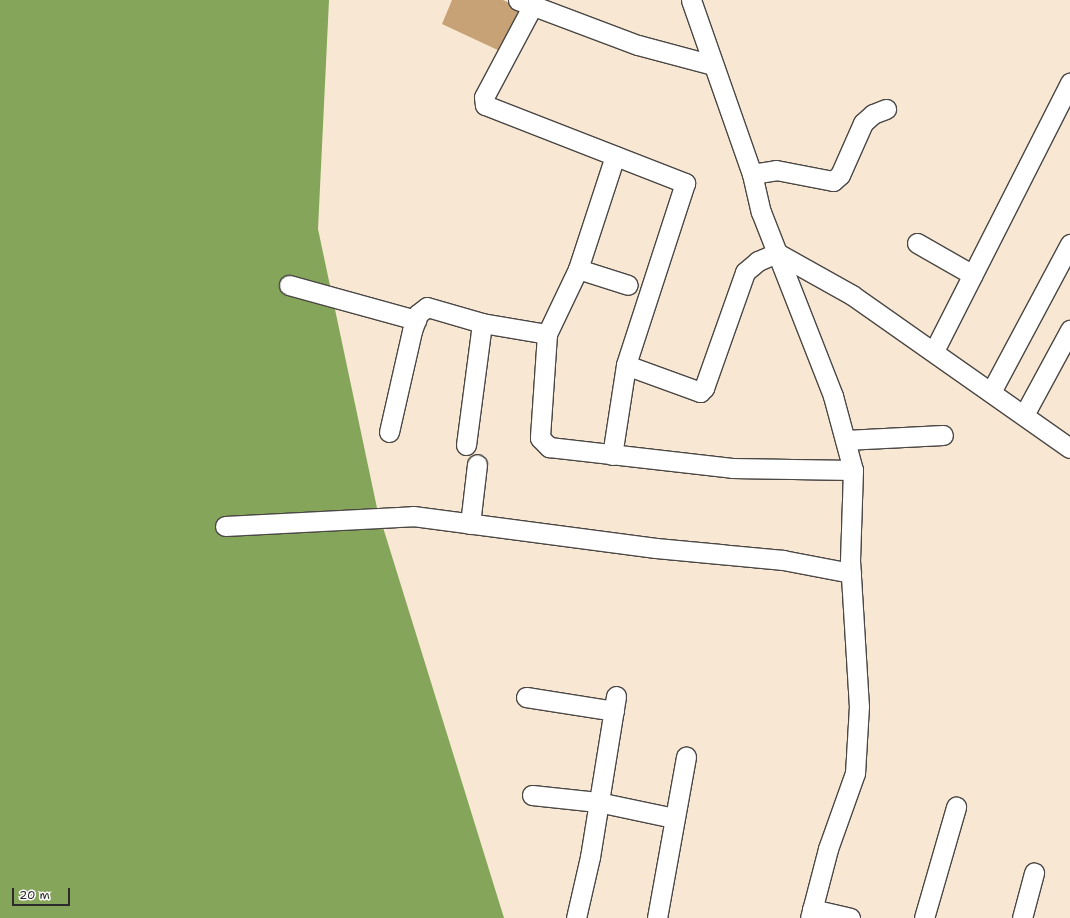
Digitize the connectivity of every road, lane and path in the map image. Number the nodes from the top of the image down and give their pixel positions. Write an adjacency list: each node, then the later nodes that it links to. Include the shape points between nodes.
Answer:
1 (692, 0): 3 (street)
2 (526, 2): 3 (street, via 638,45); 6 (street, via 484,97 485,105)
3 (713, 65): 7 (street)
4 (1070, 83): 12 (street)
5 (886, 109): 7 (street, via 873,114 863,124 840,175 833,181 776,170)
6 (615, 156): 11 (street); 20 (street, via 685,183)
7 (752, 174): 10 (street, via 761,212)
8 (917, 243): 12 (street)
9 (1070, 244): 21 (street)
10 (777, 253): 19 (street, via 852,296); 20 (street, via 758,261 745,272 704,388 700,392); 25 (street, via 833,396)
11 (578, 269): 14 (street); 18 (street)
12 (973, 275): 19 (street)
13 (289, 285): 15 (street)
14 (628, 285)
15 (416, 320): 16 (street, via 423,308 427,307); 23 (street)
16 (482, 323): 18 (street); 26 (street)
17 (1070, 330): 22 (street)
18 (547, 334): 28 (street, via 540,438 549,447)
19 (934, 351): 21 (street)
20 (626, 365): 28 (street)
21 (992, 392): 22 (street)
22 (1024, 414): 27 (street)
23 (389, 432)
24 (944, 435): 25 (street)
25 (845, 440): 30 (street)
26 (466, 445)
27 (1070, 448)
28 (612, 455): 30 (street, via 732,468)
29 (477, 464): 31 (street)
30 (853, 470): 33 (street)
31 (470, 524): 32 (street, via 413,516); 33 (street, via 656,548 783,560)
32 (225, 526)
33 (851, 573): 41 (street, via 859,706 855,773 828,849)
34 (526, 696): 37 (street, via 615,704)
35 (686, 757): 39 (street)
36 (532, 795): 37 (street)
37 (598, 802): 39 (street); 42 (street, via 590,857)
38 (956, 807): 45 (street)
39 (674, 818): 43 (street)
40 (1034, 872): 46 (street)
41 (811, 913): 44 (street)
42 (576, 918)
43 (657, 918)
44 (850, 918)
45 (924, 918)
46 (1022, 918)

